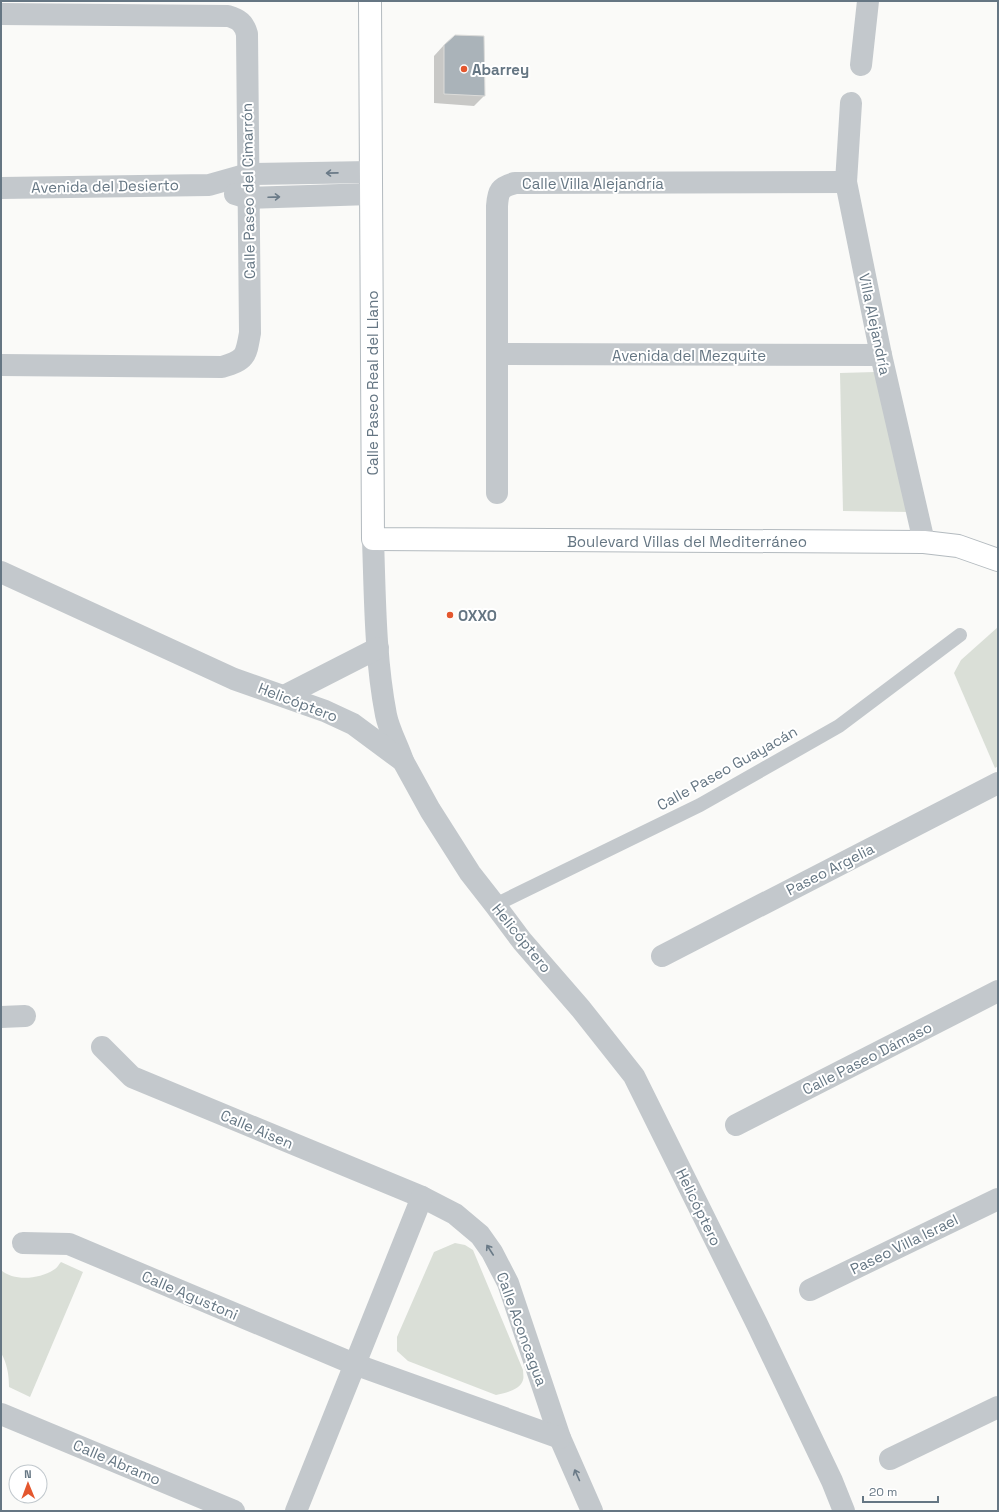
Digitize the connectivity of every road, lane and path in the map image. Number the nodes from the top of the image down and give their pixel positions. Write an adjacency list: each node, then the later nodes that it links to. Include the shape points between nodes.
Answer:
1 (370, 1): 6 (street, Calle Paseo Real del Llano)
2 (868, 1): 4 (street)
3 (1, 14): 7 (street, Calle Paseo del Cimarrón, via 228,16 241,21 247,34)
4 (861, 65)
5 (851, 103): 8 (street, Villa Alejandría)
6 (370, 172): 7 (street, Avenida del Desierto, one-way to 7); 11 (street, Calle Paseo Real del Llano)
7 (248, 174): 9 (street, Avenida del Desierto); 12 (street, Calle Paseo del Cimarrón)
8 (846, 182): 13 (street, Calle Villa Alejandría, via 507,185 500,190 497,206); 14 (street, Villa Alejandría)
9 (209, 185): 10 (street, Avenida del Desierto); 12 (street, Avenida del Desierto)
10 (1, 188)
11 (370, 194): 12 (street, Avenida del Desierto, one-way to 11); 17 (street, Calle Paseo Real del Llano)
12 (248, 198): 15 (street, Calle Paseo del Cimarrón, via 250,333 246,353 237,362 222,367)
13 (497, 354): 14 (street, Avenida del Mezquite); 16 (street, Calle Villa Alejandría)
14 (881, 355): 18 (street, Villa Alejandría)
15 (1, 365)
16 (497, 493)
17 (372, 539): 18 (street, Boulevard Villas del Mediterráneo); 22 (street, Calle Paseo Real del Llano)
18 (924, 542): 19 (street, Boulevard Villas del Mediterráneo, via 958,546)
19 (998, 560)
20 (1, 572): 23 (street, Helicóptero, via 234,679)
21 (960, 635): 26 (lane, Calle Paseo Guayacán, via 839,726 700,805)
22 (378, 648): 23 (street); 24 (street, Calle Paseo Real del Llano, via 386,717)
23 (284, 696): 24 (street, Helicóptero, via 353,724)
24 (403, 761): 26 (street, Helicóptero, via 470,873)
25 (998, 782): 27 (street, Paseo Argelia)
26 (495, 904): 45 (street, Helicóptero, via 522,941 634,1076 757,1324)
27 (662, 956)
28 (998, 991): 32 (street, Calle Paseo Dámaso)
29 (25, 1016): 30 (street)
30 (1, 1017)
31 (102, 1047): 33 (street, Calle Aisen, via 132,1077)
32 (736, 1126)
33 (422, 1197): 37 (street); 40 (street, Calle Aconcagua, one-way to 33, via 508,1282 492,1252 480,1235 455,1214)
34 (998, 1199): 36 (street, Paseo Villa Israel)
35 (22, 1243): 37 (street, Calle Agustoni, via 69,1244)
36 (810, 1290)
37 (354, 1364): 40 (street); 43 (street)
38 (998, 1407): 41 (street)
39 (1, 1414): 42 (street, Calle Abramo)
40 (560, 1438): 44 (street, Calle Aconcagua, one-way to 40)
41 (890, 1459)
42 (234, 1511)
43 (296, 1511)
44 (592, 1511)
45 (844, 1511)

